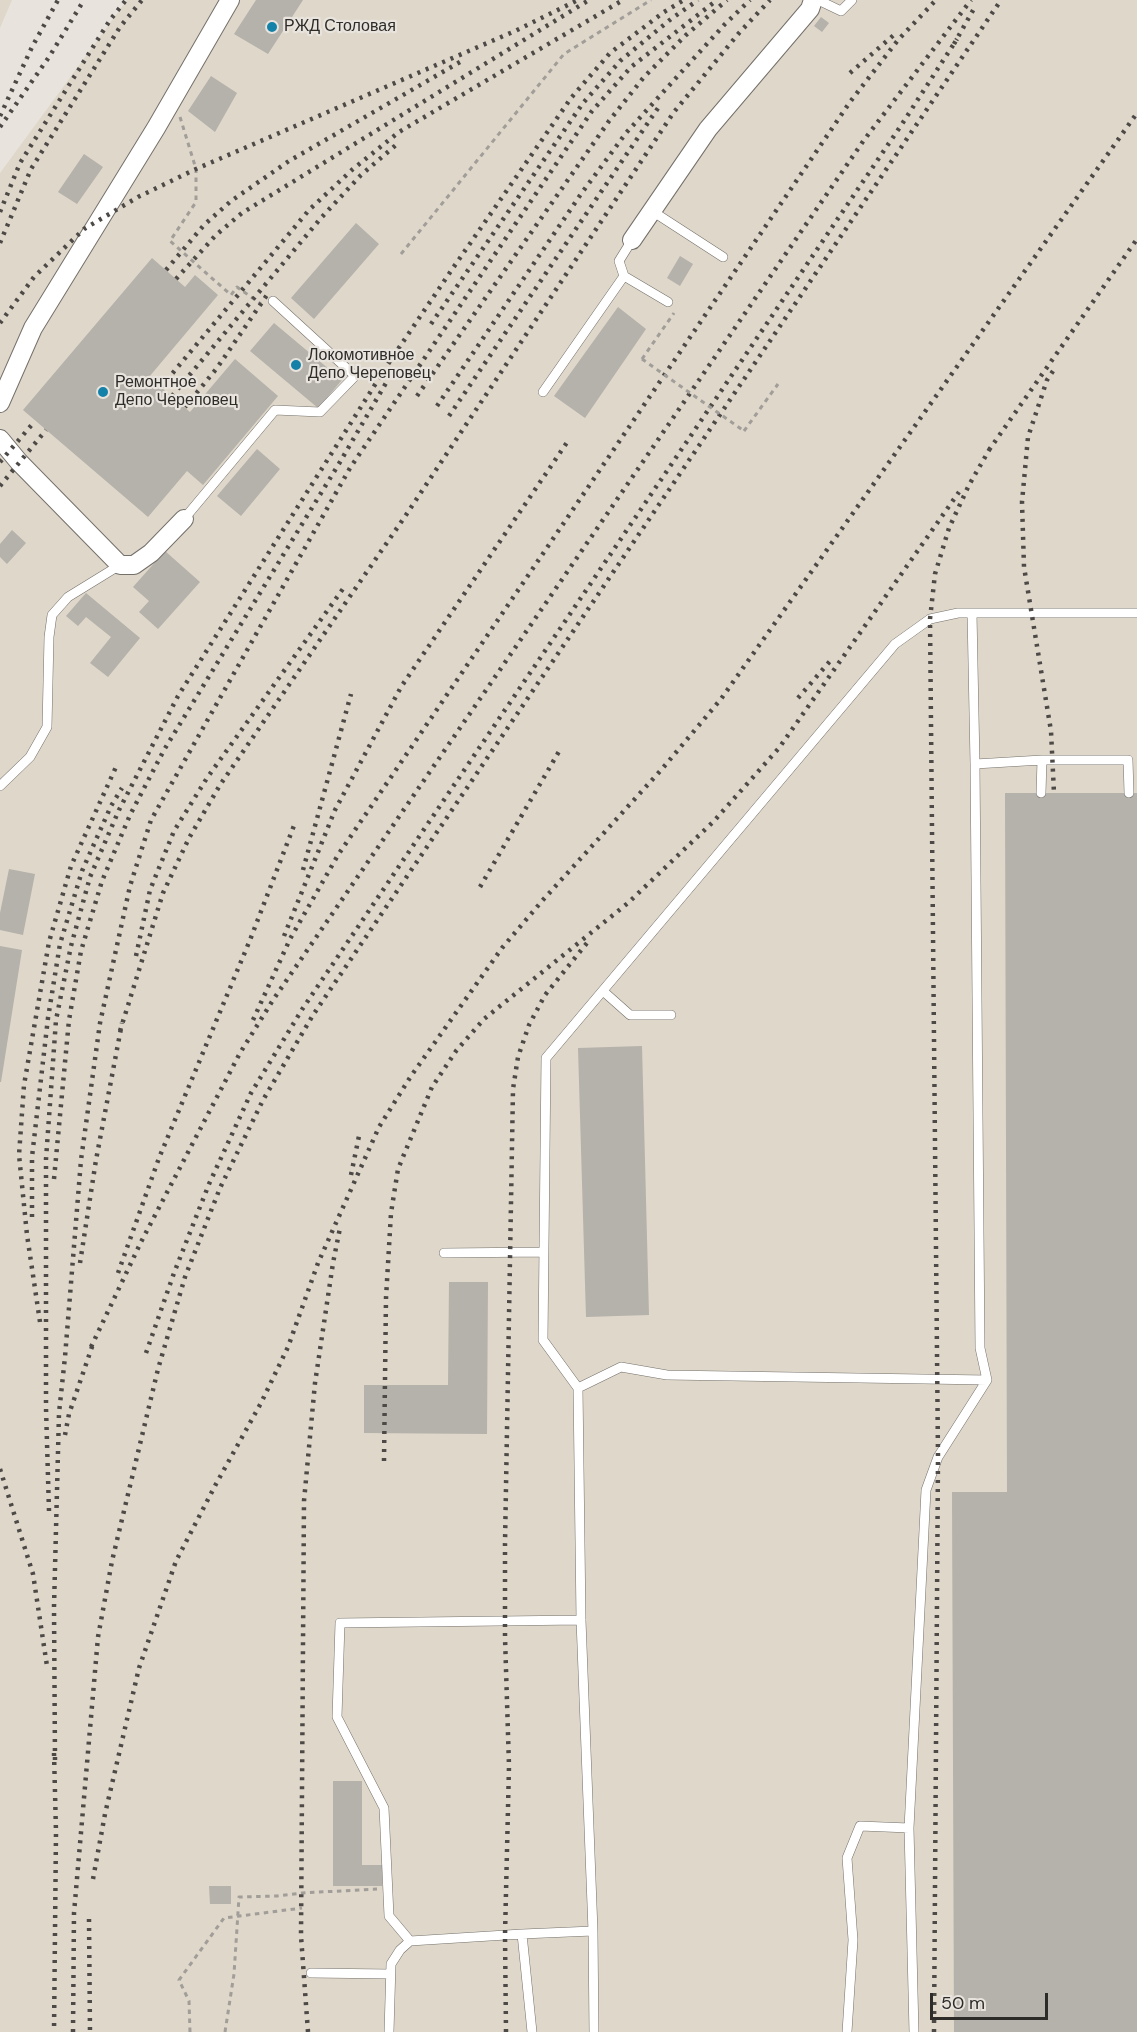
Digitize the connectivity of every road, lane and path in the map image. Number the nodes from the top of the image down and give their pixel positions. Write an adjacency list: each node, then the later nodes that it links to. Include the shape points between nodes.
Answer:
1 (230, 0): 17 (street, via 33,328)
2 (651, 0): 9 (path, via 564,54)
3 (813, 0): 7 (street, via 810,9 708,129)
4 (818, 0): 5 (lane, via 841,11)
5 (852, 0)
6 (180, 115): 12 (path, via 196,169 196,202 170,241 231,295 237,287 267,308)
7 (652, 210): 8 (street); 10 (lane)
8 (632, 240): 11 (lane, via 620,261)
9 (401, 255)
10 (723, 257)
11 (624, 276): 13 (lane); 16 (lane)
12 (273, 301): 19 (lane, via 355,376 320,412 275,410)
13 (668, 302)
14 (677, 308): 15 (path, bridge, via 642,359 744,431)
15 (778, 384)
16 (543, 392)
17 (0, 404)
18 (0, 439): 20 (street)
19 (184, 519): 20 (street, via 143,559 134,565)
20 (120, 565): 25 (lane, via 68,597 52,615 47,727 30,758)
21 (972, 613): 22 (lane); 24 (lane); 28 (lane, via 930,619 895,644)
22 (1137, 613)
23 (1042, 760): 24 (lane); 26 (lane); 27 (lane, via 1128,760)
24 (975, 764): 32 (lane, via 980,1348)
25 (0, 786)
26 (1041, 793)
27 (1129, 793)
28 (603, 991): 29 (lane, via 630,1015); 30 (lane, via 546,1058)
29 (671, 1015)
30 (544, 1252): 31 (lane); 33 (lane, via 543,1340)
31 (444, 1253)
32 (987, 1380): 33 (lane, via 667,1375 621,1367); 35 (lane, via 938,1457 926,1490)
33 (578, 1388): 34 (lane)
34 (581, 1620): 36 (lane, via 340,1623 337,1717 384,1808); 39 (lane)
35 (909, 1828): 49 (lane, via 860,1826 847,1857 853,1940); 50 (lane)
36 (388, 1888): 38 (path, via 239,1897); 41 (lane, via 389,1916)
37 (302, 1908): 38 (path)
38 (238, 1916): 44 (path, via 224,1918 179,1980 189,2001); 45 (path)
39 (593, 1931): 40 (lane); 48 (lane)
40 (522, 1934): 41 (lane); 47 (lane)
41 (410, 1941): 43 (lane, via 391,1964)
42 (311, 1972): 43 (lane)
43 (390, 1974): 46 (lane)
44 (190, 2032)
45 (225, 2032)
46 (389, 2032)
47 (532, 2032)
48 (594, 2032)
49 (847, 2032)
50 (914, 2032)

